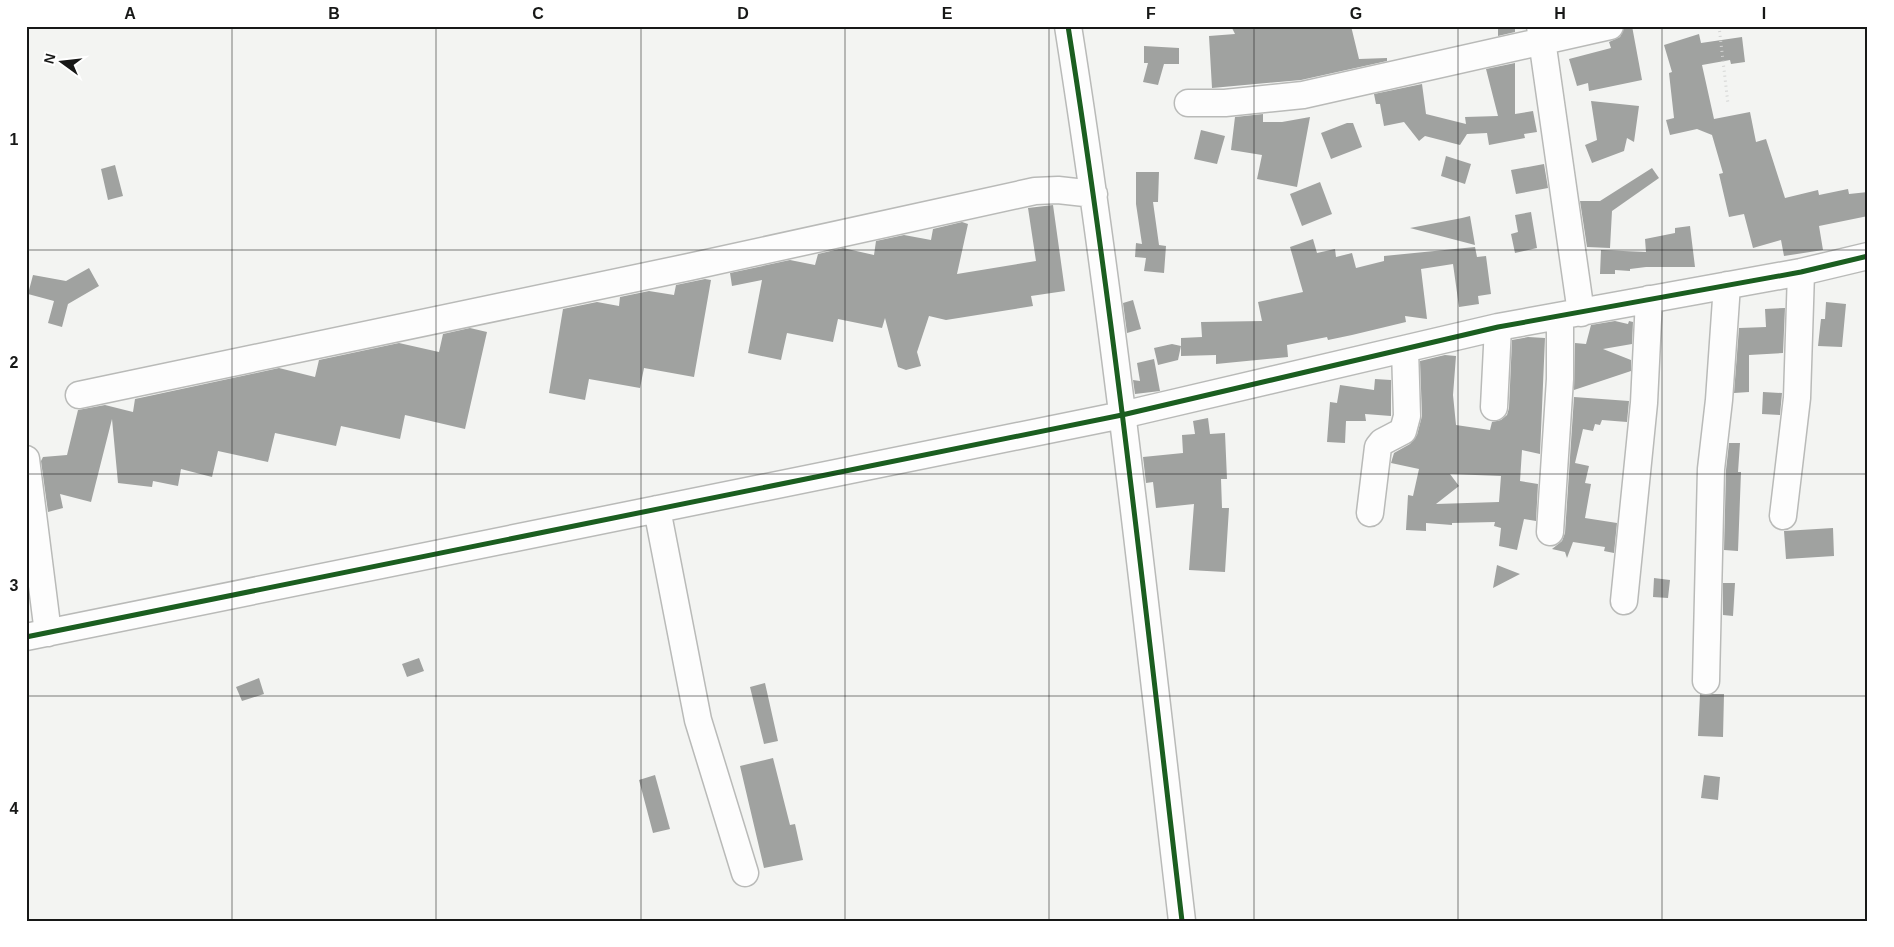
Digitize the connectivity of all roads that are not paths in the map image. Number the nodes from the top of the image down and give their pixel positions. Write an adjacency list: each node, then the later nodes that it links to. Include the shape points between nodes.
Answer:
1 (1068, 26): 5 (street)
2 (1610, 26): 3 (street)
3 (1541, 34): 4 (street, via 1303,95 1225,103); 10 (street)
4 (1188, 103)
5 (1094, 194): 13 (street, via 1035,191); 15 (street)
6 (1868, 256): 7 (street)
7 (1801, 272): 8 (street); 19 (street, via 1797,398)
8 (1727, 286): 9 (street); 23 (street, via 1712,469)
9 (1649, 299): 10 (street); 21 (street, via 1644,403)
10 (1570, 315): 11 (street); 20 (street, via 1560,379)
11 (1498, 327): 12 (street); 14 (street)
12 (1405, 349): 15 (street); 18 (street, via 1407,416 1403,431 1378,447)
13 (79, 395)
14 (1494, 407)
15 (1122, 415): 17 (street); 25 (street)
16 (26, 459): 22 (street)
17 (657, 510): 22 (street); 24 (street, via 698,720)
18 (1370, 513)
19 (1783, 516)
20 (1550, 532)
21 (1624, 601)
22 (37, 635)
23 (1706, 681)
24 (745, 873)
25 (1182, 921)

